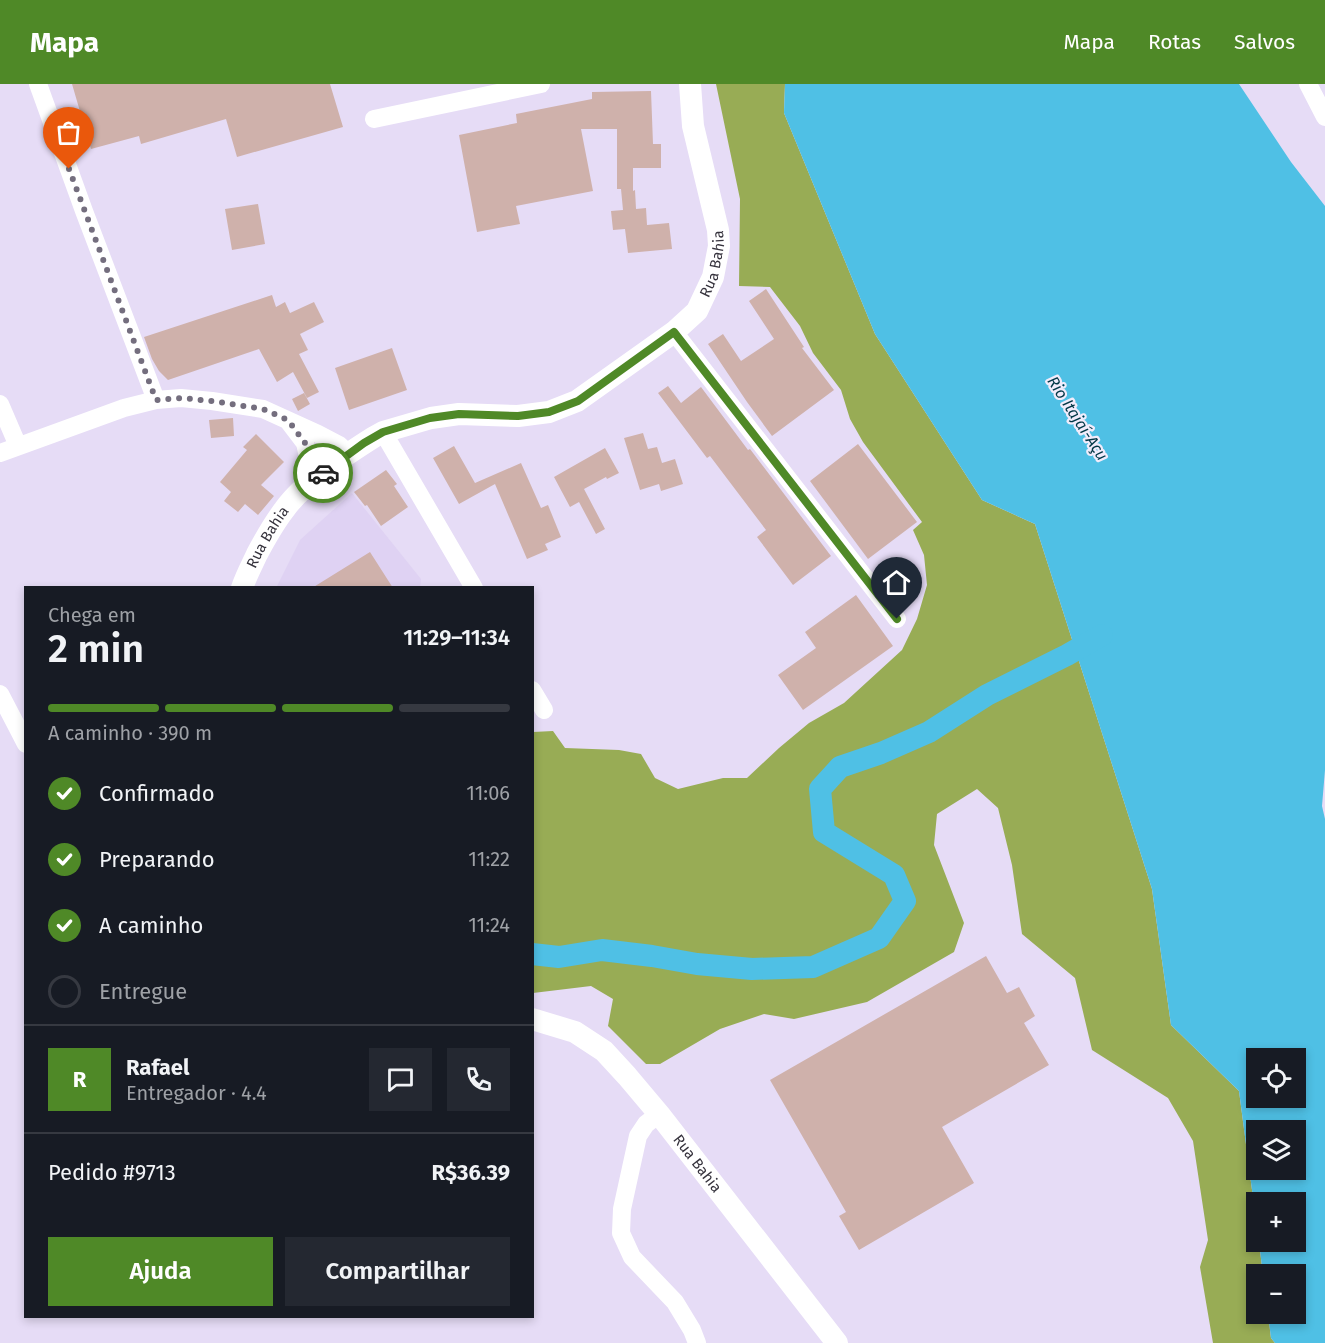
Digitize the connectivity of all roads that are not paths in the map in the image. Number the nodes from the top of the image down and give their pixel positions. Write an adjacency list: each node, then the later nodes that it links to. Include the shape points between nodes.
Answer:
1 (38, 84): 8 (street)
2 (541, 84): 6 (street)
3 (690, 84): 7 (main road, Rua Bahia, via 693,126 719,246 713,277 697,311)
4 (1308, 84): 5 (street)
5 (1325, 117)
6 (374, 118)
7 (674, 332): 10 (main road, Rua Bahia, via 578,401 549,412 518,416 459,414); 18 (street)
8 (156, 400): 11 (street, via 181,398 263,409 288,420); 12 (street)
9 (0, 404): 12 (street)
10 (383, 432): 14 (main road, Rua Bahia); 17 (street)
11 (312, 439): 14 (street, via 339,445); 15 (street)
12 (18, 446): 13 (street)
13 (0, 453)
14 (349, 454): 15 (main road, Rua Bahia)
15 (312, 481): 16 (main road, Rua Bahia, via 284,510 262,544)
16 (243, 586)
17 (473, 586)
18 (897, 619)
19 (534, 693): 21 (street)
20 (0, 694): 22 (street)
21 (544, 710)
22 (24, 740)
23 (534, 1020): 24 (main road, Rua Bahia, via 574,1032 603,1051)
24 (659, 1114): 25 (street, via 638,1136 622,1209 621,1233 632,1257 675,1302); 26 (main road, Rua Bahia)
25 (697, 1343)
26 (837, 1343)

